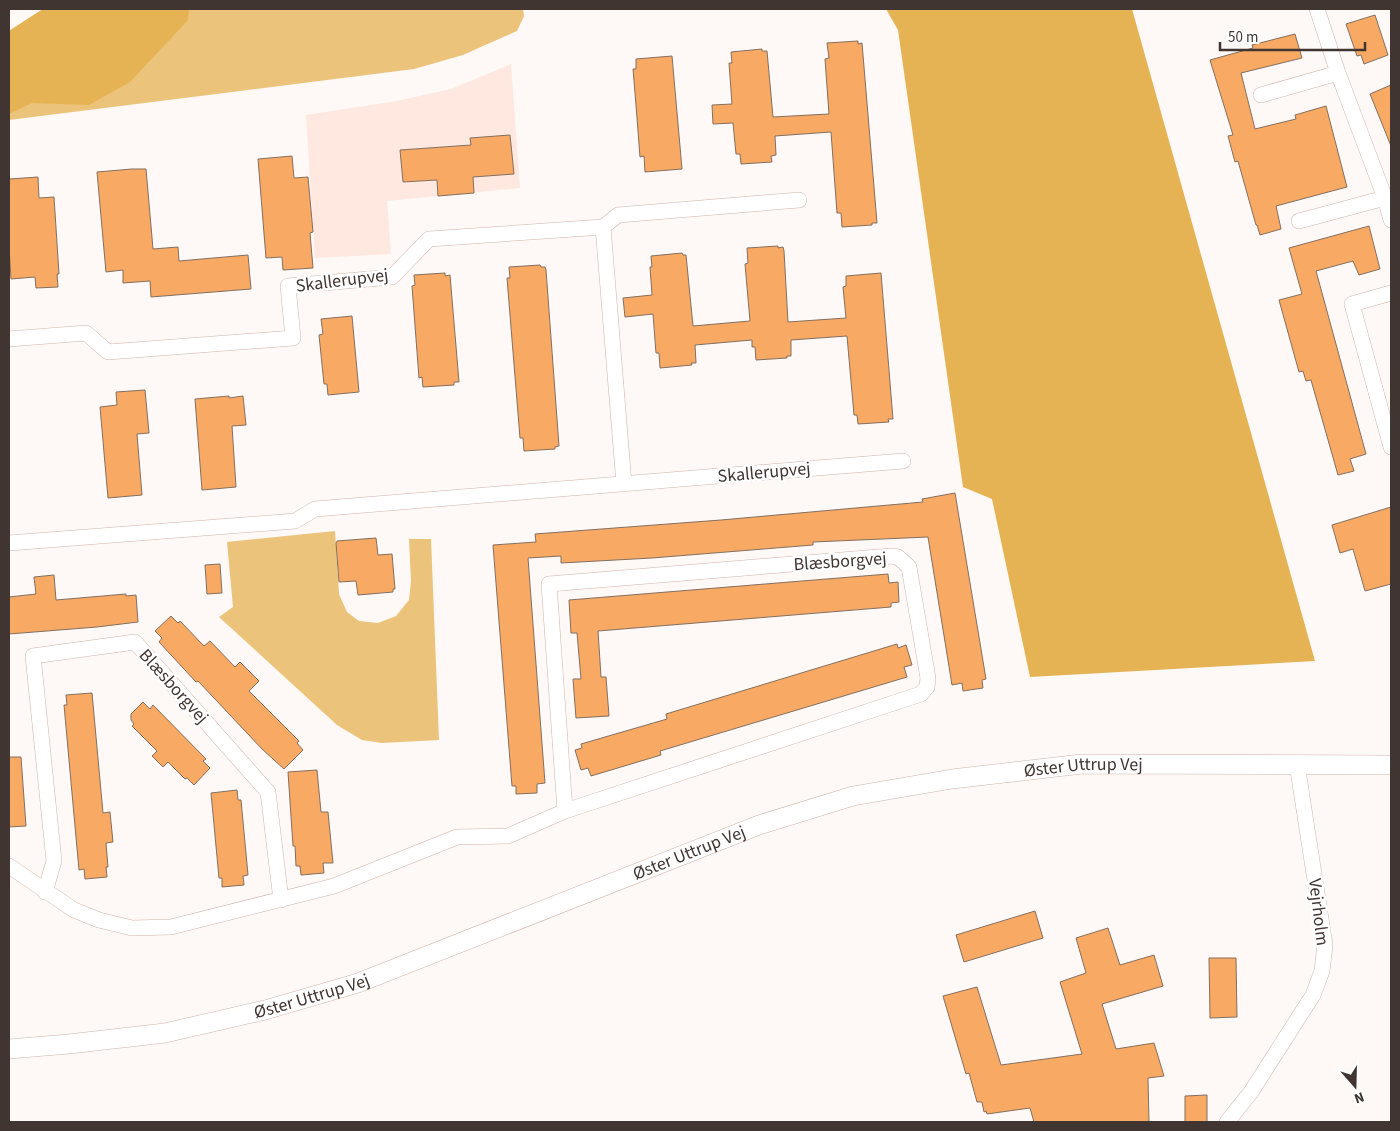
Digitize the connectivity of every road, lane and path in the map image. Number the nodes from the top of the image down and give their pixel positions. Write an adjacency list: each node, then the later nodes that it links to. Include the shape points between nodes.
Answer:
1 (1317, 9): 2 (street)
2 (1338, 73): 3 (street); 4 (street)
3 (1261, 95)
4 (1385, 198): 6 (street); 7 (street)
5 (799, 200): 8 (street, Skallerupvej, via 618,215)
6 (1391, 220)
7 (1299, 221)
8 (603, 227): 10 (street, Skallerupvej, via 429,239 392,277 288,286 293,338 108,352 86,333); 13 (street)
9 (1391, 293): 11 (street, via 1352,304)
10 (9, 339)
11 (1391, 447)
12 (903, 461): 13 (street, Skallerupvej)
13 (624, 484): 14 (street, Skallerupvej, via 315,509 295,521)
14 (9, 543)
15 (1297, 764): 16 (street, Øster Uttrup Vej); 21 (street, Øster Uttrup Vej, via 1082,764 952,779 853,796 759,825 358,983 266,1010 165,1033); 22 (street, Vejrholm, via 1325,945 1322,971 1313,995)
16 (1391, 765)
17 (565, 811): 17 (street, Blæsborgvej, via 549,584 891,556 898,557 909,567 928,678 921,694); 20 (street, Blæsborgvej, via 508,836 456,837 334,886)
18 (9, 866): 19 (street, Blæsborgvej)
19 (45, 892): 20 (street, Blæsborgvej, via 74,910 132,928 171,927); 20 (street, Blæsborgvej, via 54,861 33,656 135,642 268,792)
20 (281, 900)
21 (9, 1049)
22 (1227, 1122)

